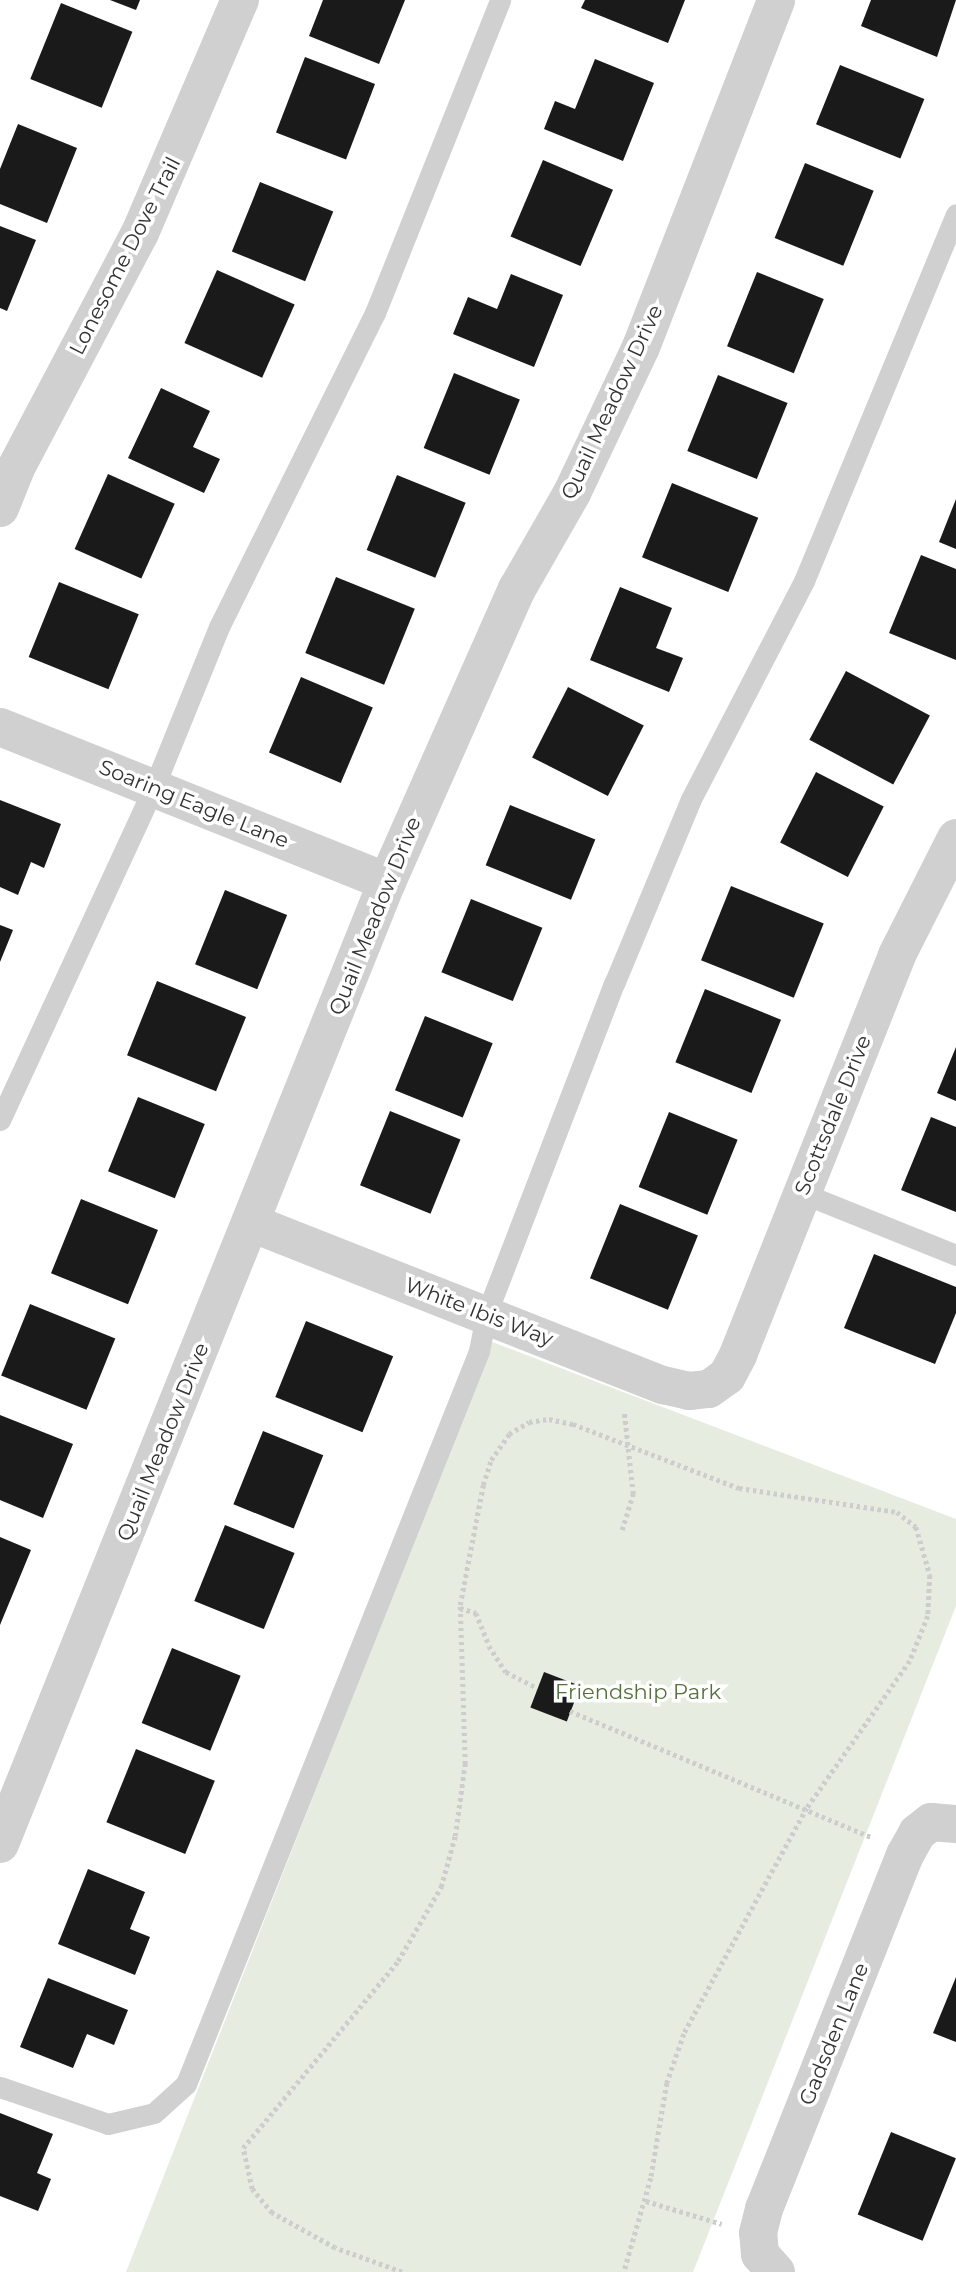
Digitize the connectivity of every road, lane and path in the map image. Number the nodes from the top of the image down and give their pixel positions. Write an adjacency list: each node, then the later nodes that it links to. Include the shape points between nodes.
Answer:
1 (240, 0): 5 (street, Lonesome Dove Trail, via 140,233 16,468)
2 (500, 0): 7 (lane, via 375,313 219,627)
3 (776, 0): 9 (street, Quail Meadow Drive, via 641,347 572,493 517,589)
4 (956, 214): 14 (lane, via 804,581 691,799)
5 (0, 508)
6 (0, 727): 7 (street, Soaring Eagle Lane)
7 (155, 787): 9 (street, Soaring Eagle Lane); 10 (lane)
8 (956, 838): 11 (street, Scottsdale Drive, via 897,956)
9 (387, 882): 12 (street, Quail Meadow Drive)
10 (0, 1120)
11 (802, 1193): 13 (lane); 15 (street, Scottsdale Drive, via 738,1354 727,1376)
12 (251, 1223): 14 (street, White Ibis Way); 25 (street, Quail Meadow Drive)
13 (956, 1255)
14 (486, 1315): 15 (street, White Ibis Way, via 663,1385 688,1391); 26 (lane, via 479,1350 186,2084 154,2113 108,2124)
15 (709, 1389)
16 (626, 1420): 17 (path)
17 (631, 1446): 18 (path, via 634,1494); 19 (path, via 549,1419 529,1422 509,1434 491,1460 483,1485); 22 (path, via 746,1490 889,1510 904,1516 921,1537 928,1560 930,1604 918,1645)
18 (622, 1530)
19 (460, 1608): 20 (path, via 476,1613 506,1672); 30 (path, via 467,1747 455,1836 441,1887 398,1961 251,2134 243,2154 252,2189 272,2213 335,2248)
20 (537, 1688)
21 (570, 1711): 22 (path)
22 (807, 1808): 24 (path); 27 (path, via 684,2034 667,2083)
23 (943, 1823): 29 (street, Gadsden Lane, via 916,1833 905,1855 764,2209 758,2232)
24 (880, 1841)
25 (0, 1844)
26 (0, 2087)
27 (646, 2201): 28 (path); 31 (path)
28 (727, 2225)
29 (768, 2263)
30 (402, 2272)
31 (624, 2272)

